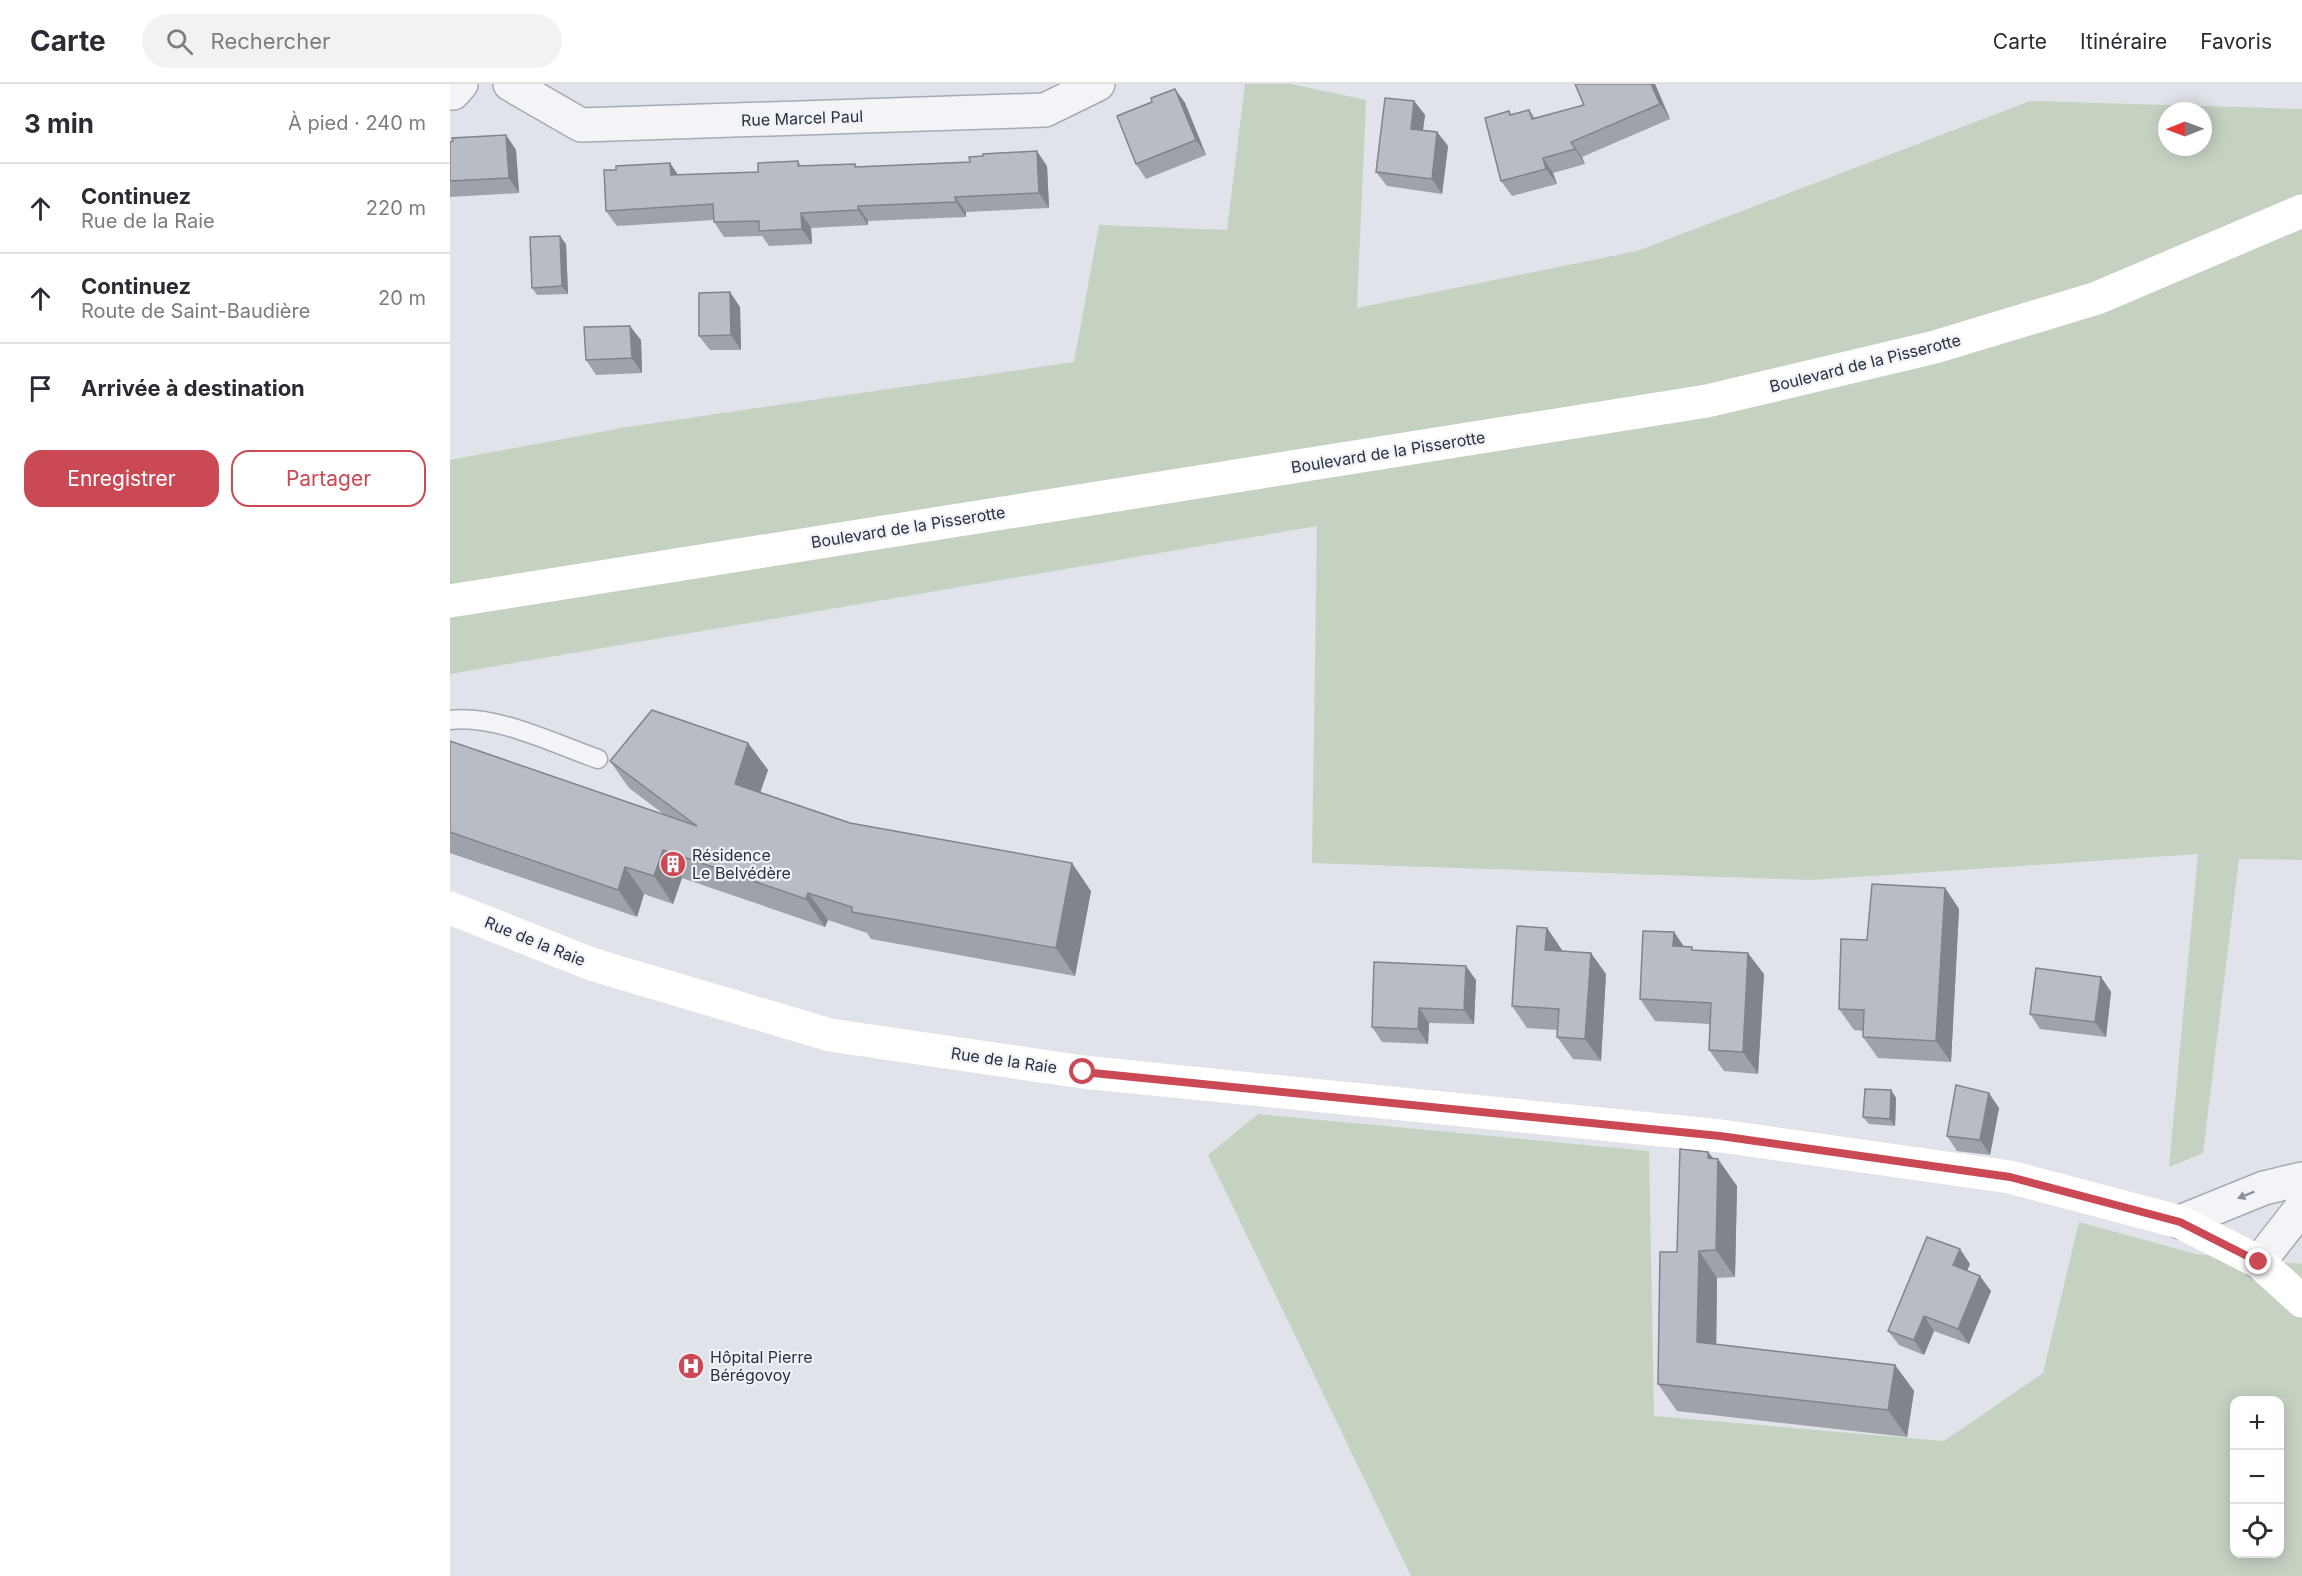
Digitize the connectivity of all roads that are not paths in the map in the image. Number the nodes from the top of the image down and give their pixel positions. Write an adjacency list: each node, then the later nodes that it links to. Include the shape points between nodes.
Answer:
1 (461, 84): 4 (street)
2 (510, 84): 3 (street, Rue Marcel Paul, via 582,125 1045,110)
3 (1098, 84)
4 (450, 93)
5 (2302, 211): 6 (street, Boulevard de la Pisserotte, via 2097,298 1935,347 1707,401)
6 (450, 601)
7 (450, 720): 8 (lane, via 493,722)
8 (598, 759)
9 (450, 908): 12 (street, Rue de la Raie, via 591,964 830,1035 1083,1072 1744,1139 2010,1177)
10 (2302, 1179): 12 (street, one-way to 12, via 2264,1188)
11 (2302, 1207): 13 (street)
12 (2180, 1222): 13 (street, Rue de la Raie)
13 (2259, 1262): 14 (street, Rue de la Raie)
14 (2302, 1301)

